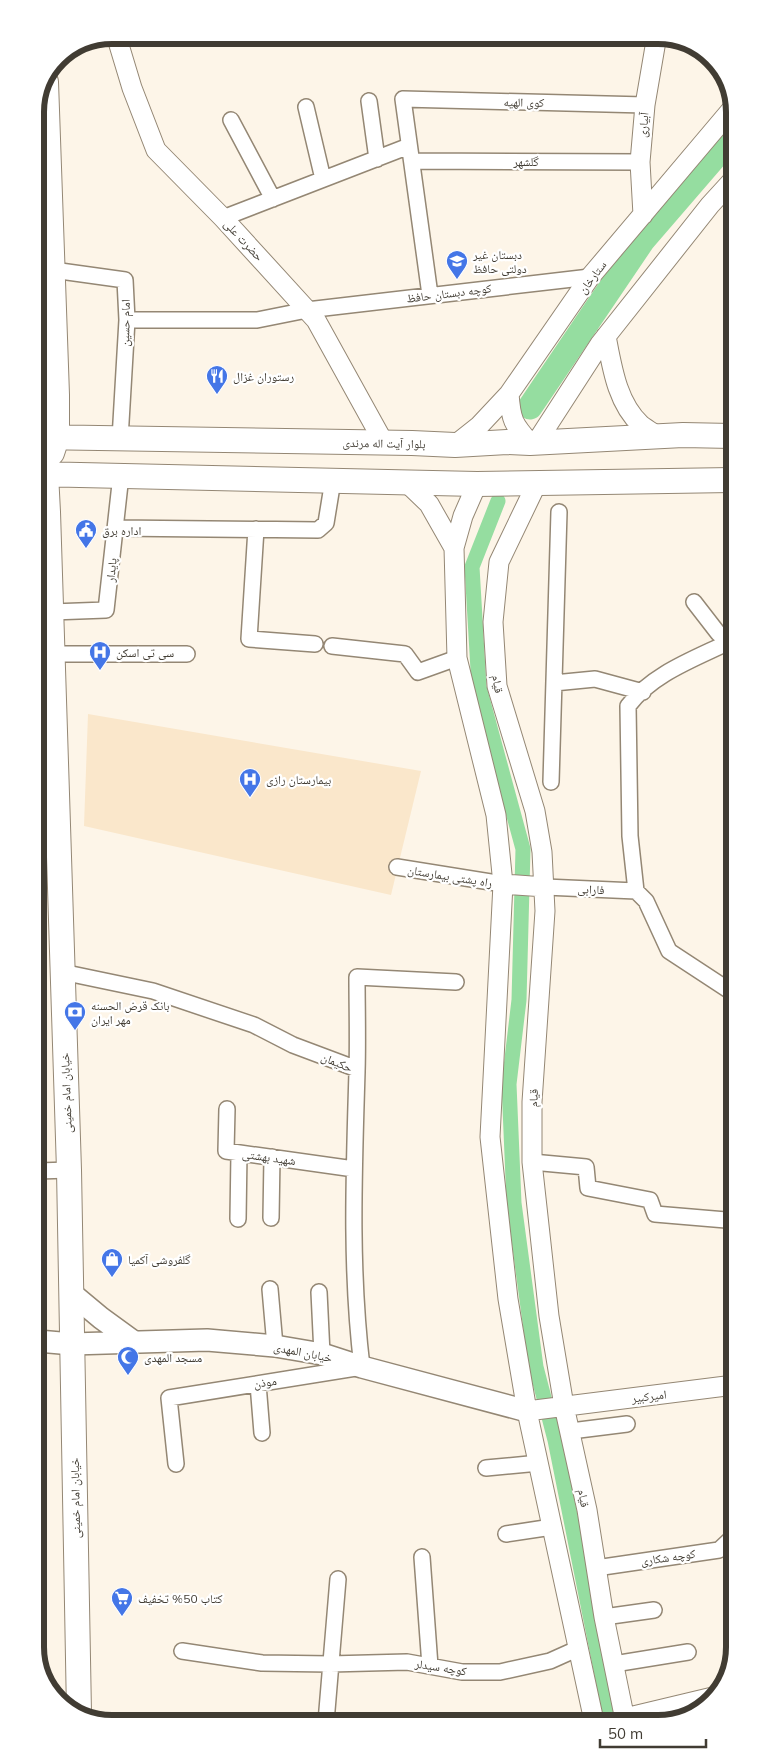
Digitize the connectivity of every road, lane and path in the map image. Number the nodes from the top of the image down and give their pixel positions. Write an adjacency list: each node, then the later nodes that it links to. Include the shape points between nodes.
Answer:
1 (119, 44): 16 (street, حضرت علی, via 156,150)
2 (655, 44): 5 (street, آبیاری)
3 (46, 93): 17 (main road)
4 (369, 101): 10 (street)
5 (645, 105): 9 (street, کوی الهیه, via 403,99); 11 (street, آبیاری)
6 (306, 107): 12 (street)
7 (726, 116): 15 (street, ستارخان)
8 (231, 120): 14 (street)
9 (410, 153): 10 (street, گلشهر); 11 (street, گلشهر); 19 (street)
10 (377, 158): 12 (street, گلشهر)
11 (640, 162): 15 (street, آبیاری)
12 (323, 179): 14 (street, گلشهر)
13 (726, 187): 22 (street)
14 (273, 198): 16 (street, گلشهر)
15 (643, 215): 18 (street, ستارخان)
16 (223, 218): 20 (street, حضرت علی)
17 (52, 270): 21 (street, امام حسین, via 125,280); 26 (main road)
18 (590, 277): 19 (street, کوچه دبستان حافظ); 23 (street, ستارخان)
19 (430, 295): 20 (street, کوچه دبستان حافظ)
20 (308, 310): 21 (street, کوچه دبستان حافظ, via 257,320); 29 (street, حضرت علی)
21 (127, 320): 27 (street, امام حسین)
22 (606, 336): 24 (street, via 612,368 631,413); 30 (street)
23 (509, 394): 30 (street, via 512,419); 31 (street, ستارخان, via 479,426)
24 (657, 436): 25 (main road, بلوار آیت اله مرندی); 30 (main road, بلوار آیت اله مرندی)
25 (726, 436)
26 (46, 438): 27 (main road, بلوار آیت اله مرندی); 32 (main road)
27 (120, 439): 28 (main road, بلوار آیت اله مرندی)
28 (160, 440): 29 (main road, بلوار آیت اله مرندی); 35 (main road, via 149,444 144,452 145,468)
29 (384, 443): 31 (main road, بلوار آیت اله مرندی)
30 (533, 443): 31 (main road, بلوار آیت اله مرندی)
31 (455, 445)
32 (44, 452)
33 (44, 474): 34 (main road)
34 (121, 475): 35 (main road); 43 (street, پایدار)
35 (155, 476): 36 (main road)
36 (333, 480): 38 (main road); 44 (street, via 326,523 318,530)
37 (726, 480): 39 (main road)
38 (406, 482): 40 (main road); 45 (street, via 429,504)
39 (537, 483): 40 (main road); 60 (street, قیام, via 499,562 493,622 497,686 535,811)
40 (477, 484): 45 (street)
41 (44, 512): 47 (main road, خیابان امام خمینی)
42 (558, 512): 55 (street)
43 (115, 528): 44 (street); 47 (street, پایدار, via 106,610)
44 (256, 529): 49 (street, via 249,639)
45 (454, 548): 54 (street)
46 (694, 602): 48 (street)
47 (52, 612): 52 (main road, خیابان امام خمینی)
48 (726, 639)
49 (315, 644)
50 (726, 645): 56 (street, via 668,671)
51 (332, 646): 54 (street, via 404,654 418,672)
52 (53, 654): 53 (street); 62 (main road, خیابان امام خمینی)
53 (186, 654)
54 (457, 658): 59 (street, via 496,815)
55 (554, 684): 56 (street, via 594,679); 57 (street)
56 (642, 692): 61 (street, via 628,706 630,836)
57 (551, 782)
58 (397, 867): 59 (street, راه پشتی بیمارستان)
59 (503, 884): 60 (street); 88 (street, via 490,1137 508,1299)
60 (545, 887): 61 (street, فارابی); 69 (street, قیام, via 542,982 532,1102)
61 (636, 891): 64 (street, via 646,902 669,951)
62 (62, 972): 65 (street, حکیمان, via 153,991 254,1025 294,1045); 72 (main road, خیابان امام خمینی)
63 (456, 982): 65 (street, via 357,977)
64 (726, 988)
65 (357, 1069): 70 (street, حکیمان)
66 (227, 1109): 67 (street, شهید بهشتی, via 226,1151)
67 (239, 1153): 68 (street, شهید بهشتی); 74 (street)
68 (272, 1157): 70 (street, شهید بهشتی); 73 (street)
69 (532, 1162): 75 (street, via 586,1167 588,1188 650,1200 655,1214); 87 (street, قیام, via 549,1316)
70 (354, 1169): 84 (street, حکیمان, via 354,1264)
71 (44, 1170): 72 (street)
72 (69, 1170): 78 (main road, خیابان امام خمینی)
73 (271, 1218)
74 (238, 1220)
75 (726, 1220)
76 (270, 1289): 82 (street)
77 (319, 1292): 83 (street)
78 (71, 1293): 80 (main road); 81 (main road, خیابان امام خمینی)
79 (44, 1342): 81 (main road, خیابان المهدی)
80 (134, 1342): 81 (main road, خیابان المهدی); 82 (main road, خیابان المهدی, via 207,1340)
81 (72, 1344): 110 (main road, خیابان امام خمینی)
82 (275, 1346): 83 (main road, خیابان المهدی)
83 (322, 1354): 84 (main road, خیابان المهدی)
84 (362, 1367): 85 (street, موذن); 88 (main road, خیابان المهدی)
85 (258, 1384): 91 (street); 93 (street, موذن, via 169,1398)
86 (726, 1387): 87 (street, امیرکبیر)
87 (564, 1406): 88 (street, امیرکبیر); 90 (street, قیام)
88 (528, 1411): 92 (street)
89 (627, 1424): 90 (street)
90 (570, 1431): 99 (street, قیام)
91 (262, 1432)
92 (539, 1463): 94 (street); 95 (street)
93 (176, 1464)
94 (486, 1468)
95 (552, 1527): 96 (street); 103 (street)
96 (506, 1534)
97 (726, 1544): 99 (street, کوچه شکاری, via 720,1550)
98 (422, 1557): 108 (street)
99 (596, 1568): 102 (street, قیام)
100 (338, 1579): 106 (street)
101 (654, 1610): 102 (street)
102 (604, 1617): 107 (street, قیام)
103 (579, 1648): 108 (street, کوچه سیدلر, via 550,1661 500,1672 462,1672); 112 (street)
104 (182, 1651): 106 (street, کوچه سیدلر, via 262,1662)
105 (688, 1652): 107 (street)
106 (330, 1664): 108 (street, کوچه سیدلر, via 407,1662); 111 (street)
107 (614, 1664): 113 (street, قیام)
108 (430, 1666)
109 (701, 1700): 114 (street)
110 (79, 1706)
111 (326, 1715)
112 (593, 1715)
113 (624, 1715)
114 (641, 1715)

